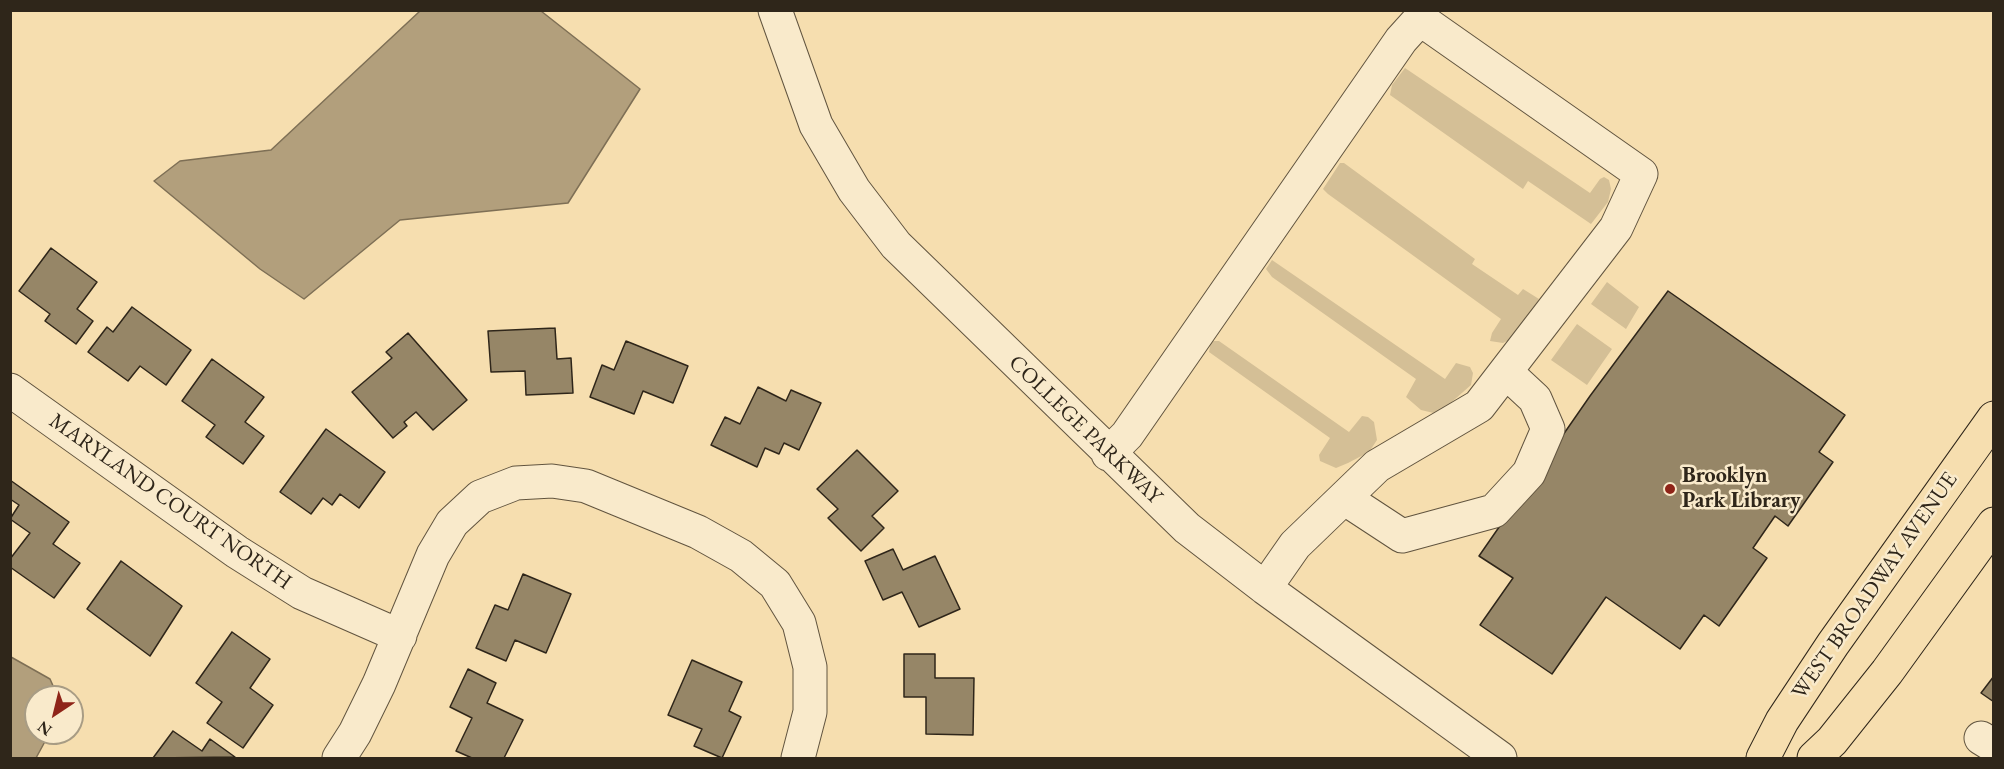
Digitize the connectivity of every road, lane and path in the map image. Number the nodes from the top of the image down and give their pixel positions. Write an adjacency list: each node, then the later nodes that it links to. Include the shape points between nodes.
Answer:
1 (775, 10): 5 (street, COLLEGE PARKWAY, via 816,125 868,208 896,245)
2 (1506, 372): 5 (street, via 1616,228 1641,174 1420,19 1401,40 1127,435); 6 (street, via 1479,406 1377,466); 6 (street, via 1535,399 1548,429 1529,473 1494,511 1402,536)
3 (10, 390): 9 (street, MARYLAND COURT NORTH, via 237,552 302,593)
4 (1994, 418): 13 (main road, WEST BROADWAY AVENUE, via 1833,644 1782,721)
5 (1108, 454): 8 (street, COLLEGE PARKWAY, via 1186,528)
6 (1344, 498): 8 (street, via 1295,545)
7 (1994, 524): 14 (main road, via 1887,672)
8 (1264, 588): 12 (street, COLLEGE PARKWAY)
9 (400, 636): 10 (street); 11 (street, via 433,555 452,523 480,497 516,483 586,486 698,532 741,556 776,584 799,623 810,667 810,712)
10 (339, 759)
11 (798, 759)
12 (1500, 759)
13 (1763, 759)
14 (1814, 759)

